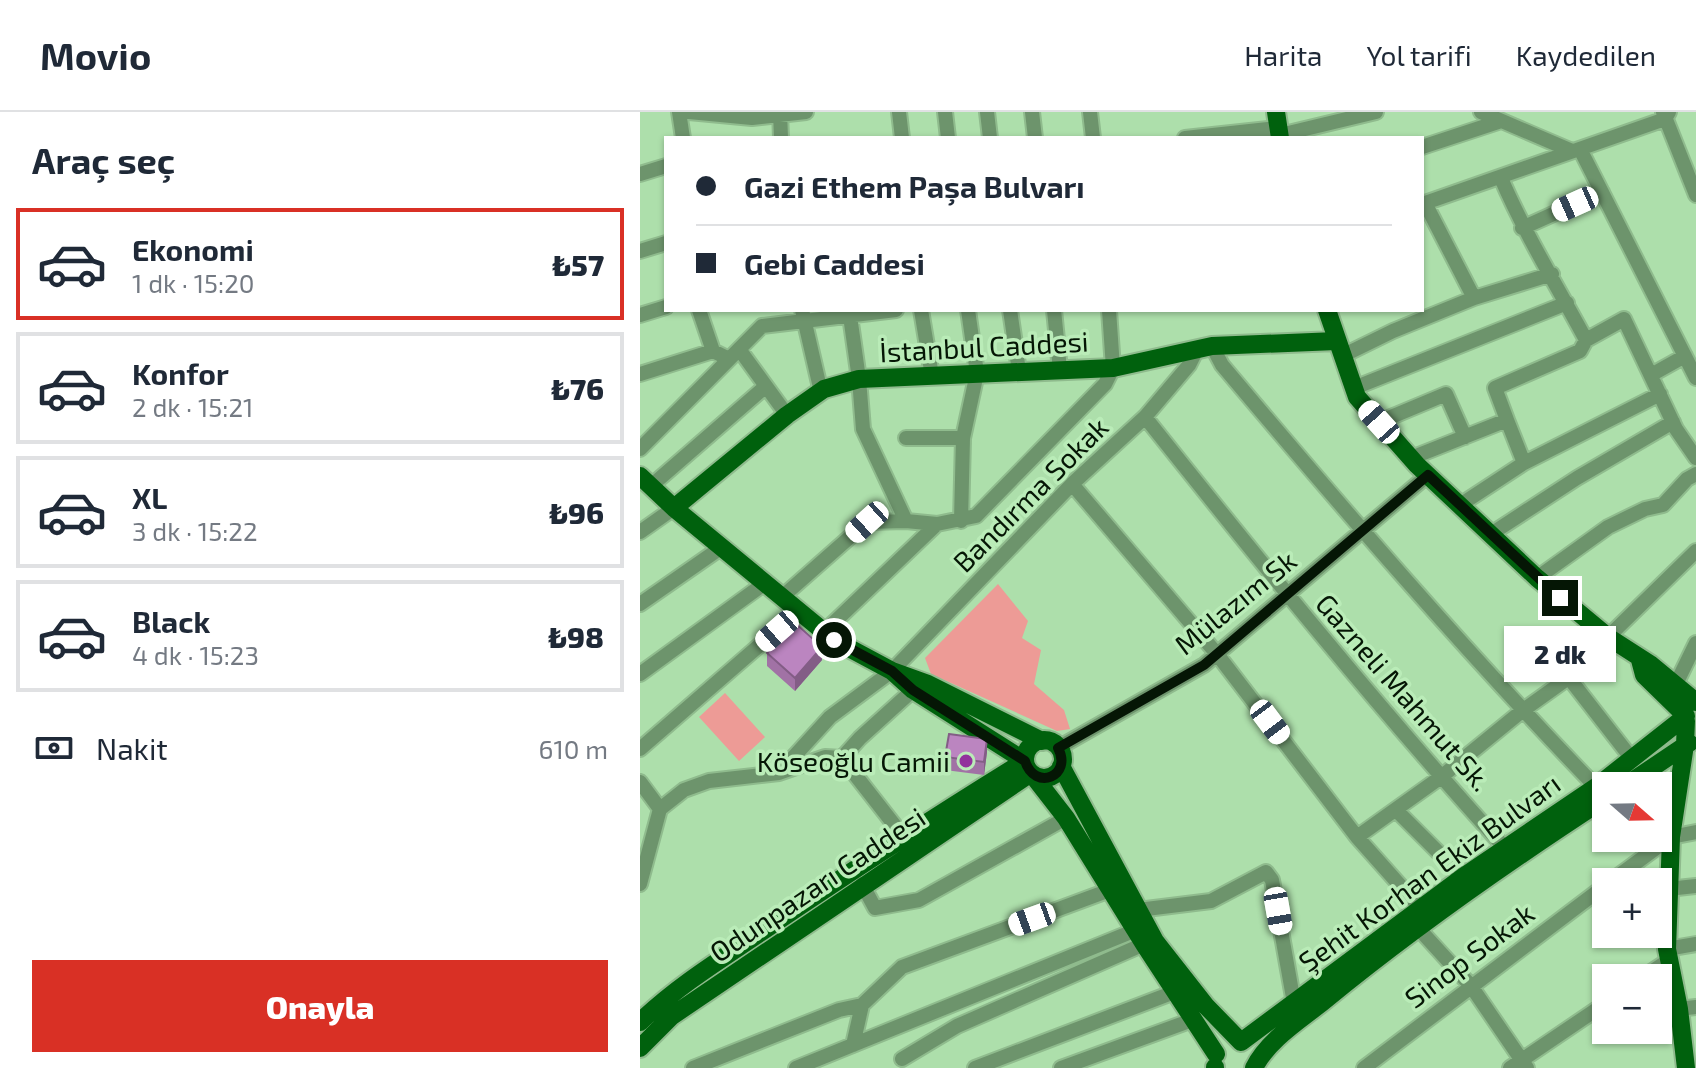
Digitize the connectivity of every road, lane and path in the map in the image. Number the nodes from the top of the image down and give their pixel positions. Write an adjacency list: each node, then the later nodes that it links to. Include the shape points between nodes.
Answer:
1 (679, 112): 15 (street)
2 (689, 112): 11 (street, via 752,118)
3 (806, 112): 11 (street)
4 (899, 112): 17 (street)
5 (945, 112): 18 (street)
6 (987, 112): 19 (street)
7 (1032, 112): 20 (street)
8 (1090, 112): 21 (street)
9 (1376, 112): 14 (street)
10 (1481, 112): 13 (street)
11 (780, 113): 16 (street)
12 (1665, 114): 24 (street); 29 (street)
13 (1501, 121): 23 (street); 24 (street)
14 (1278, 128): 22 (street)
15 (683, 136)
16 (781, 136)
17 (902, 136)
18 (948, 136)
19 (990, 136)
20 (1035, 136)
21 (1093, 136)
22 (1204, 136)
23 (1424, 146)
24 (1576, 150): 27 (street); 28 (street)
25 (664, 166): 26 (street)
26 (641, 172)
27 (1501, 178): 30 (street); 31 (street)
28 (1602, 192): 31 (street); 54 (street)
29 (1696, 195)
30 (1424, 204): 35 (street)
31 (1522, 228): 34 (street)
32 (664, 244): 33 (street)
33 (640, 251)
34 (1552, 274): 35 (street); 36 (street)
35 (1474, 298): 52 (street)
36 (1567, 303): 49 (street); 66 (street)
37 (664, 308): 46 (street)
38 (700, 312): 53 (street)
39 (881, 312): 48 (street)
40 (921, 312): 62 (street)
41 (968, 312): 59 (street)
42 (1010, 312): 58 (street)
43 (1054, 312): 57 (street)
44 (1109, 312): 56 (street)
45 (1328, 312): 52 (main road)
46 (640, 315)
47 (803, 316): 48 (street); 55 (street, via 762,326); 67 (street)
48 (850, 316): 64 (street)
49 (1586, 340): 61 (street, via 1624,319); 71 (street, via 1580,351 1495,388)
50 (1696, 342): 54 (street)
51 (1204, 348): 52 (main road, İstanbul Caddesi); 56 (main road, İstanbul Caddesi); 70 (street, Bandırma Sokak); 91 (street)
52 (1339, 348): 66 (main road)
53 (713, 351): 55 (street); 60 (street)
54 (1683, 353): 61 (street); 63 (street)
55 (734, 354): 65 (street); 77 (street)
56 (1113, 368): 57 (main road, İstanbul Caddesi); 88 (street, via 1105,384 976,516)
57 (1060, 370): 58 (main road, İstanbul Caddesi)
58 (1019, 371): 59 (main road, İstanbul Caddesi)
59 (977, 373): 62 (main road, İstanbul Caddesi); 76 (street)
60 (640, 374)
61 (1651, 375): 68 (street)
62 (932, 376): 64 (main road, İstanbul Caddesi)
63 (1696, 378)
64 (859, 379): 67 (main road, İstanbul Caddesi); 87 (street, via 863,429)
65 (766, 386): 69 (street); 83 (street)
66 (1354, 388): 72 (main road)
67 (821, 392): 69 (main road, İstanbul Caddesi)
68 (1660, 394): 73 (street); 80 (street)
69 (787, 415): 86 (main road, İstanbul Caddesi)
70 (1145, 417): 84 (street, Bandırma Sokak); 97 (street, Gazneli Mahmut Sk.)
71 (1507, 420): 74 (street); 80 (street)
72 (1379, 422): 74 (street, via 1446,394); 78 (main road)
73 (1673, 422): 79 (street); 92 (street)
74 (1465, 437): 78 (street)
75 (906, 438): 76 (street)
76 (963, 438): 88 (street)
77 (640, 449)
78 (1411, 458): 82 (main road)
79 (1696, 458)
80 (1524, 463): 85 (street)
81 (1696, 474): 95 (street, via 1663,505 1608,527)
82 (1428, 475): 85 (main road); 91 (street, Mülazım Sk)
83 (645, 481): 86 (main road)
84 (1072, 484): 104 (street); 106 (street, Bandırma Sokak)
85 (1460, 505): 92 (main road)
86 (674, 508): 90 (street); 93 (main road)
87 (906, 521): 89 (street); 98 (street, via 867,522)
88 (961, 521): 89 (street)
89 (937, 524): 101 (street)
90 (640, 532)
91 (1362, 532): 97 (street, Mülazım Sk); 111 (street)
92 (1491, 534): 95 (main road)
93 (722, 547): 96 (main road); 99 (street)
94 (1696, 551): 102 (street)
95 (1537, 578): 102 (main road)
96 (765, 583): 98 (main road); 107 (street)
97 (1287, 595): 104 (street, Mülazım Sk); 121 (street, Gazneli Mahmut Sk.)
98 (782, 597): 100 (main road)
99 (640, 604)
100 (799, 611): 101 (main road); 113 (street)
101 (824, 632): 106 (main road)
102 (1612, 640): 105 (main road); 108 (street)
103 (1696, 643): 109 (street)
104 (1217, 654): 114 (street, Mülazım Sk); 132 (street)
105 (1640, 660): 109 (main road); 112 (main road, via 1644,675)
106 (892, 671): 110 (main road); 114 (main road, via 928,684); 120 (street, Bandırma Sokak, via 830,717)
107 (640, 674)
108 (1569, 678): 111 (street); 116 (street)
109 (1675, 686): 112 (main road)
110 (913, 690): 115 (street); 117 (main road)
111 (1522, 711): 121 (street); 123 (street)
112 (1691, 722): 116 (main road, Şehit Korhan Ekiz Bulvarı); 119 (main road); 129 (main road)
113 (640, 749)
114 (1054, 751): 117 (main road, via 1031,745); 117 (main road, via 1048,778 1036,777); 145 (main road)
115 (842, 758): 120 (street, via 825,757); 131 (street)
116 (1632, 759): 118 (main road, Şehit Korhan Ekiz Bulvarı)
117 (1028, 767): 128 (main road); 131 (main road, Odunpazarı Caddesi); 139 (main road, Odunpazarı Caddesi)
118 (1620, 772)
119 (1639, 772)
120 (779, 773): 126 (street, via 709,781 684,790)
121 (1441, 777): 127 (street); 134 (street, Gazneli Mahmut Sk.)
122 (640, 782): 126 (street)
123 (1592, 784)
124 (1592, 798): 134 (main road, Şehit Korhan Ekiz Bulvarı)
125 (1592, 800): 146 (main road, Şehit Korhan Ekiz Bulvarı)
126 (660, 809): 138 (street)
127 (1396, 810): 132 (street); 137 (street)
128 (1066, 818): 139 (street, via 919,900 875,908); 142 (main road)
129 (1672, 831)
130 (1696, 832): 133 (street)
131 (903, 836): 159 (main road, Odunpazarı Caddesi, via 706,970)
132 (1357, 837): 144 (street)
133 (1672, 837)
134 (1505, 848): 137 (main road, Şehit Korhan Ekiz Bulvarı)
135 (1651, 852): 136 (street, Sinop Sokak)
136 (1629, 868)
137 (1463, 877): 144 (main road, Şehit Korhan Ekiz Bulvarı)
138 (640, 884)
139 (862, 884): 162 (main road, Odunpazarı Caddesi, via 672,1016)
140 (1696, 886): 141 (street)
141 (1672, 889)
142 (1110, 890): 147 (main road); 155 (street, via 902,967)
143 (1592, 896): 152 (street, Sinop Sokak)
144 (1421, 909): 154 (main road, Şehit Korhan Ekiz Bulvarı)
145 (1138, 910): 154 (street, via 1211,901 1266,872 1272,880); 160 (main road, via 1155,941)
146 (1419, 929): 152 (street); 171 (main road, Şehit Korhan Ekiz Bulvarı, via 1265,1048)
147 (1140, 937): 153 (main road); 161 (street); 163 (street, via 957,1026)
148 (1696, 944): 150 (street)
149 (1668, 948): 150 (main road)
150 (1668, 954): 151 (street); 156 (main road)
151 (1657, 964)
152 (1471, 986): 165 (street); 172 (street, Sinop Sokak)
153 (1177, 991): 158 (main road); 169 (street)
154 (1294, 1003): 160 (main road, Şehit Korhan Ekiz Bulvarı)
155 (862, 1005): 161 (street); 167 (street)
156 (1687, 1008): 166 (main road)
157 (1592, 1013): 165 (street)
158 (1195, 1019): 164 (main road); 170 (street)
159 (640, 1022)
160 (1241, 1042): 164 (main road, Şehit Korhan Ekiz Bulvarı, via 1229,1042); 171 (main road, via 1254,1055)
161 (853, 1045): 168 (street)
162 (640, 1048)
163 (902, 1059)
164 (1215, 1065)
165 (1520, 1065)
166 (1687, 1067)
167 (693, 1068)
168 (796, 1068)
169 (975, 1068)
170 (1061, 1068)
171 (1254, 1068)
172 (1364, 1068)

